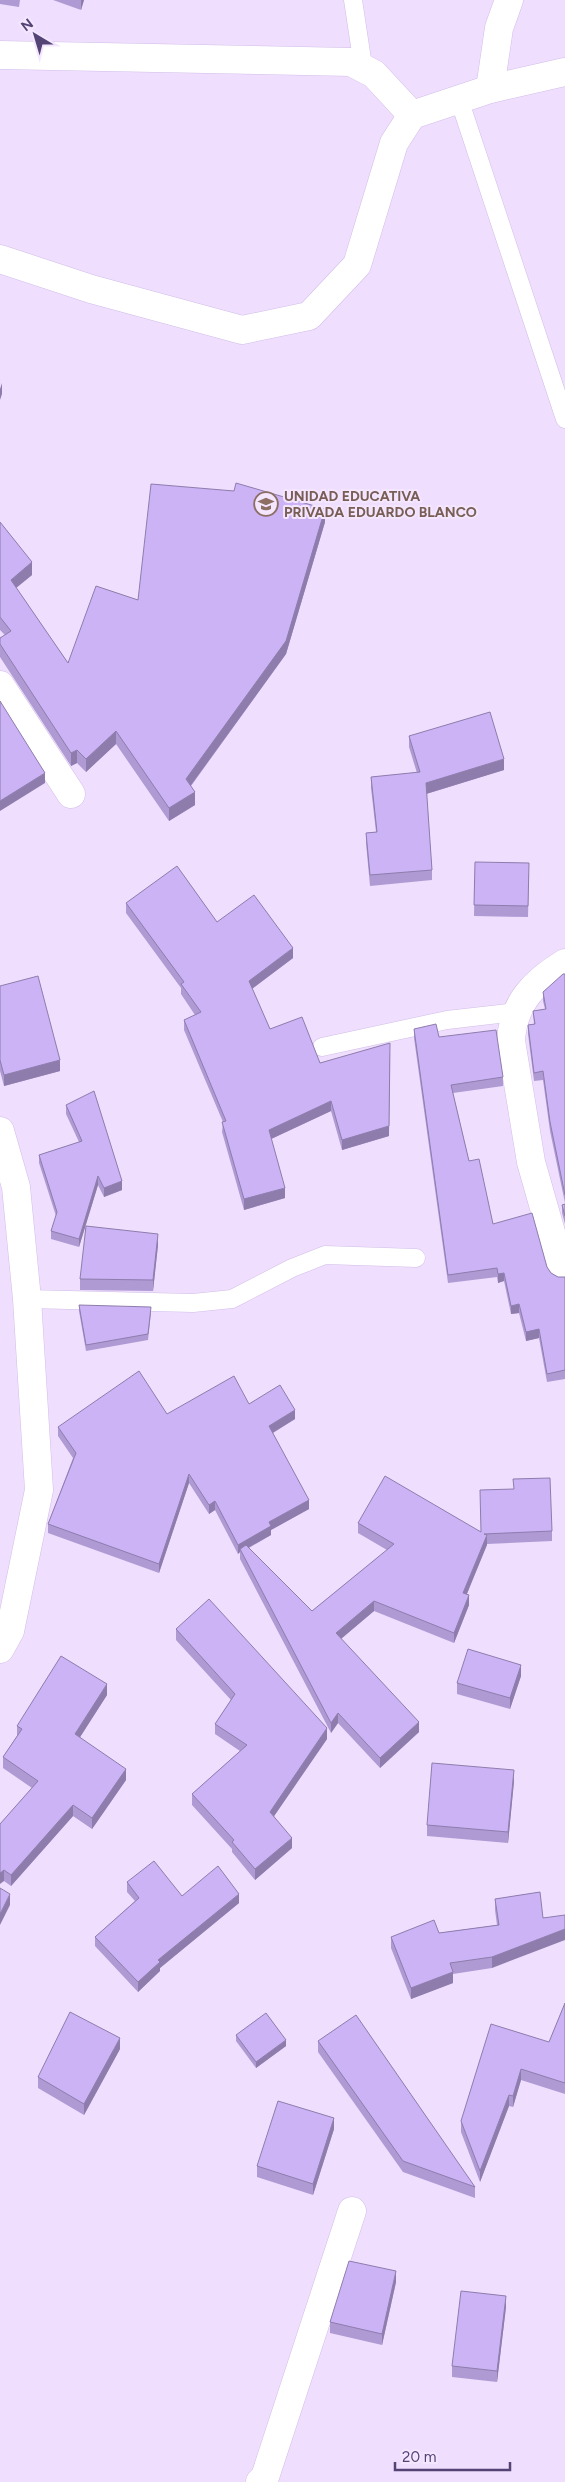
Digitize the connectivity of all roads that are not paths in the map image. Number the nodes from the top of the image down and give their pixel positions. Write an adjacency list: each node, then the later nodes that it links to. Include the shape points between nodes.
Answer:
1 (353, 0): 4 (lane)
2 (509, 0): 6 (street, via 500,28)
3 (0, 55): 4 (street, via 271,58 350,62)
4 (363, 66): 8 (street, via 385,84)
5 (565, 72): 6 (street)
6 (490, 89): 7 (street)
7 (459, 99): 8 (street); 10 (lane)
8 (412, 115): 9 (street, via 394,143 357,265 309,316 242,330 91,289)
9 (0, 259)
10 (565, 419)
11 (0, 685): 12 (street)
12 (71, 794)
13 (565, 963): 14 (street, via 528,991)
14 (516, 1012): 15 (lane, via 447,1020); 18 (street, via 511,1041 532,1162)
15 (322, 1047)
16 (0, 1131): 19 (street, via 16,1187)
17 (416, 1258): 19 (lane, via 325,1256 292,1268 232,1299 193,1303)
18 (562, 1271)
19 (27, 1298): 20 (street, via 38,1490 10,1631)
20 (0, 1649)
21 (352, 2211): 22 (street, via 265,2478)
22 (260, 2482)

